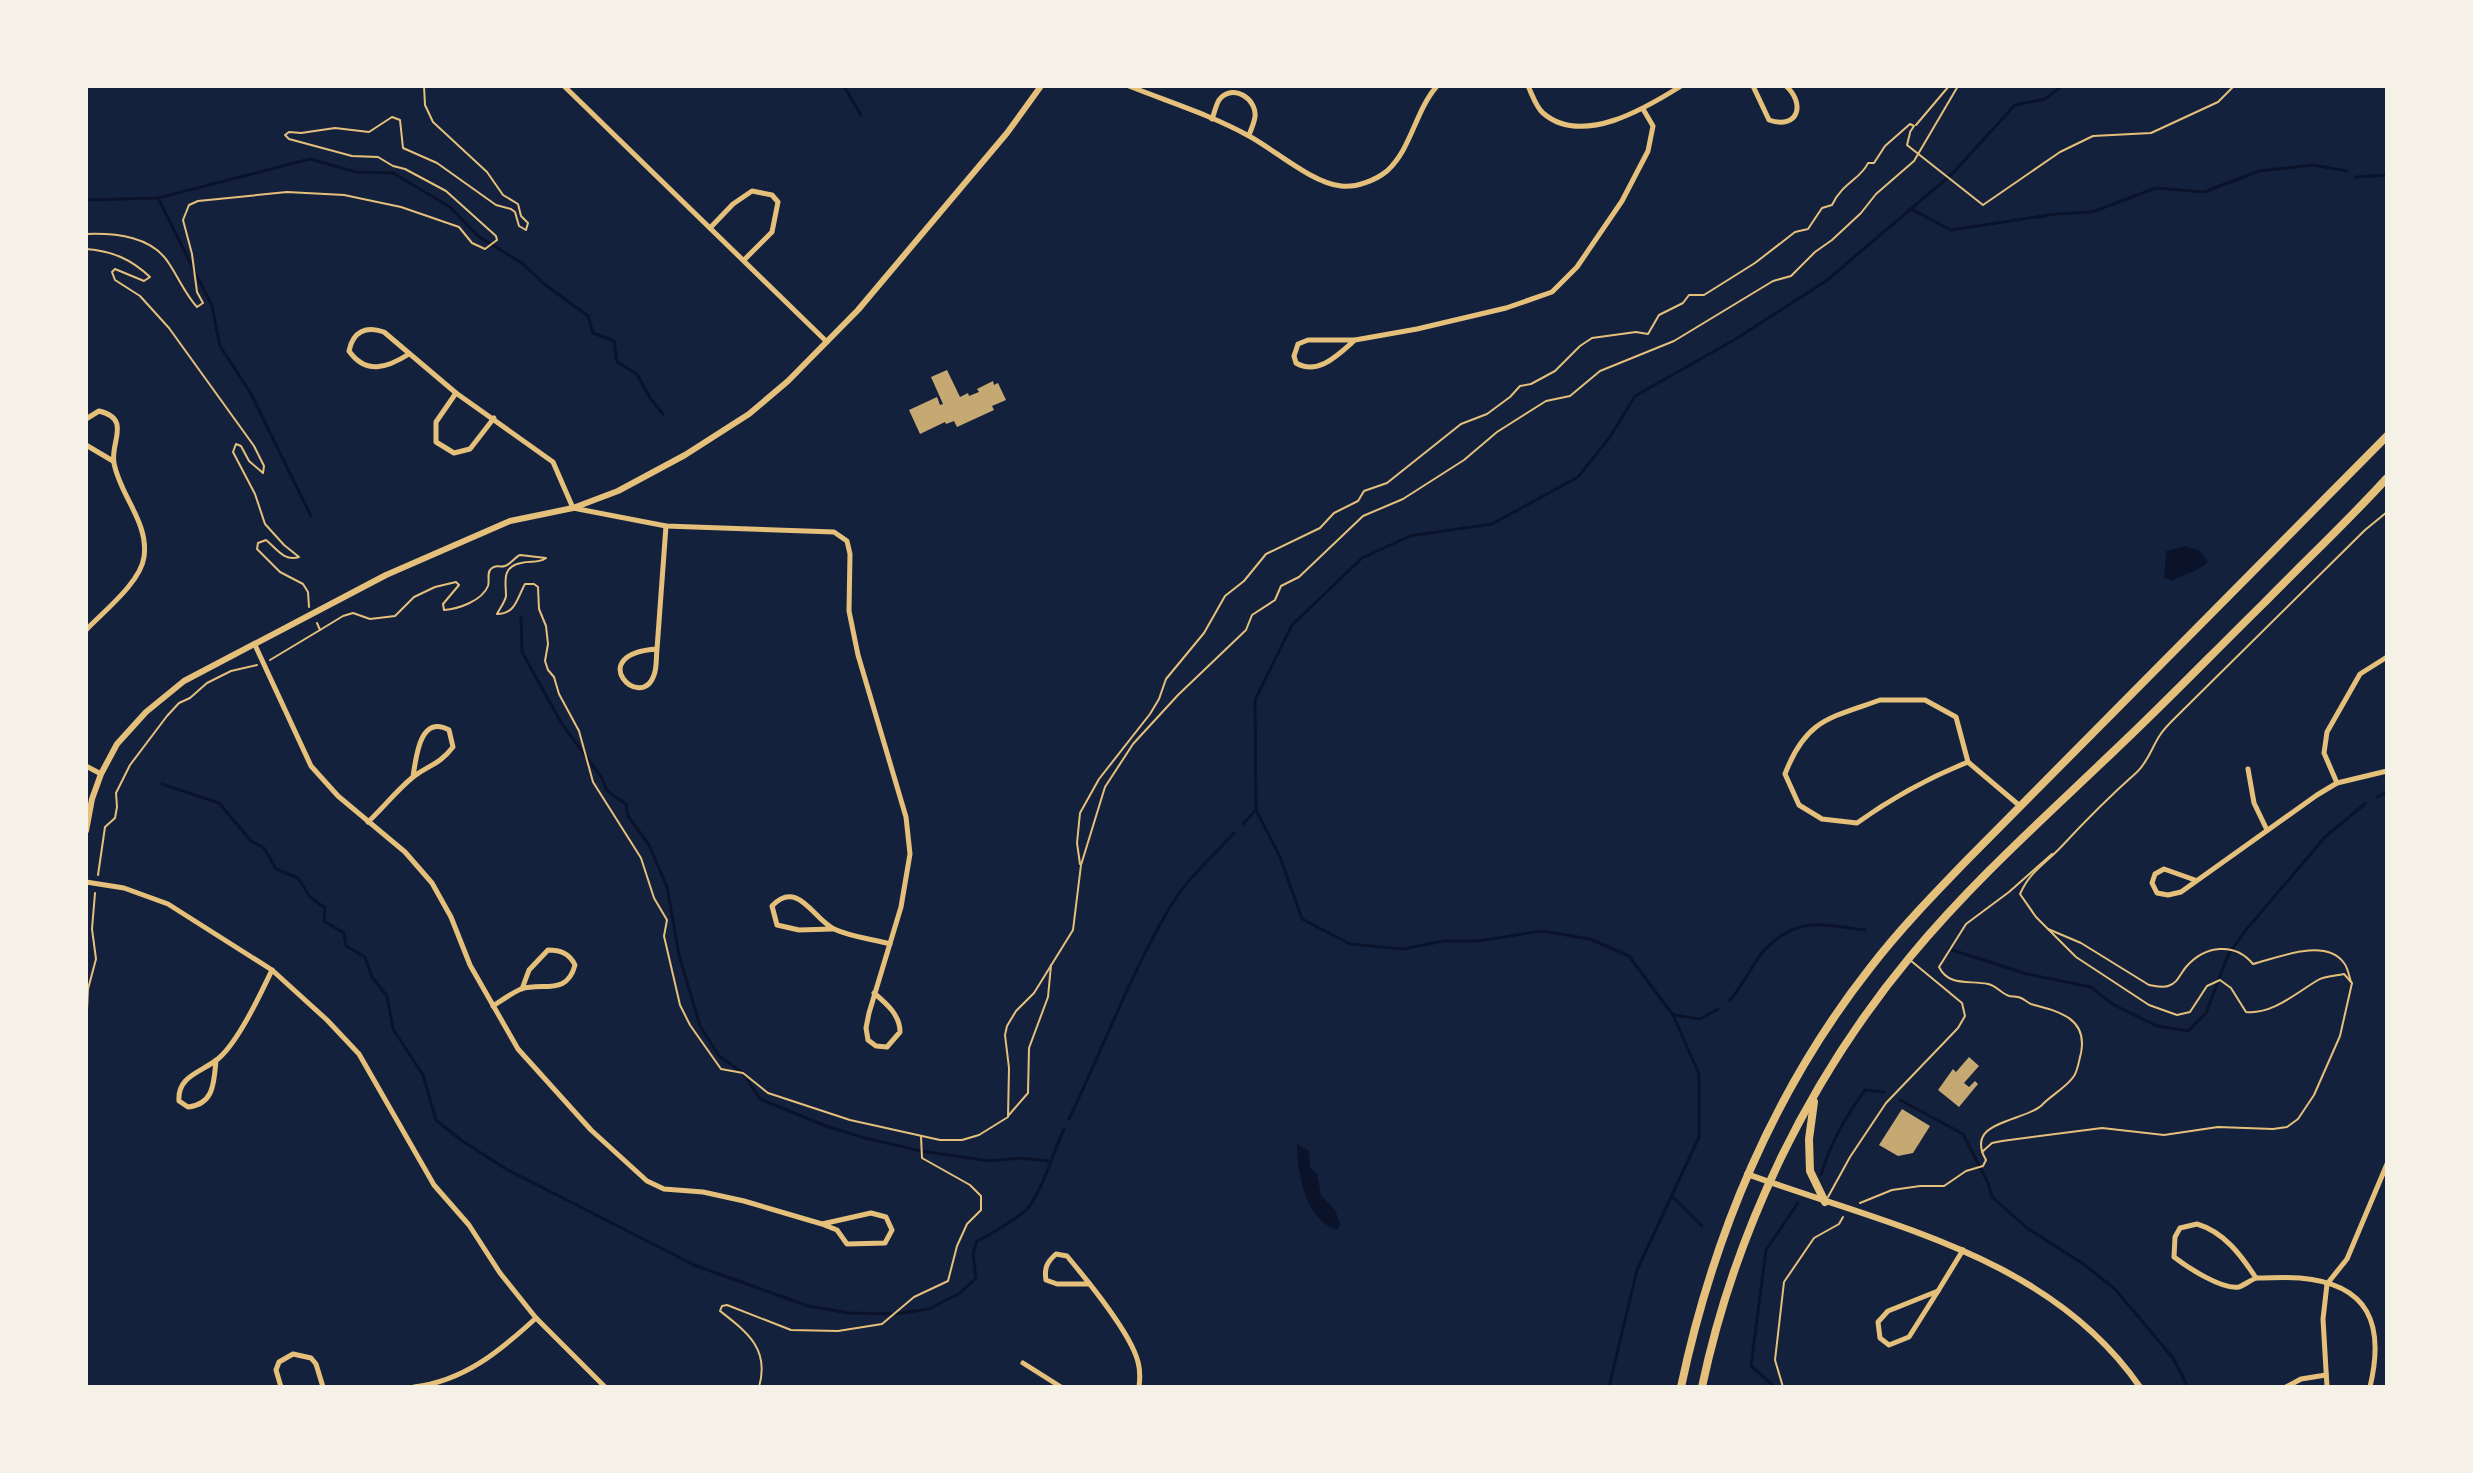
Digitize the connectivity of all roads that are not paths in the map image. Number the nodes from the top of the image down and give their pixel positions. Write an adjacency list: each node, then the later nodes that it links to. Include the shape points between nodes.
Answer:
1 (564, 86): 12 (street)
2 (1041, 86): 15 (street, via 919,240)
3 (1129, 86): 10 (street)
4 (1437, 86): 11 (street, via 1400,157 1367,182 1341,186 1316,177)
5 (1528, 86): 9 (street, via 1541,111 1576,126)
6 (1681, 86): 9 (street)
7 (1753, 86): 8 (street, via 1769,120 1778,123 1789,121 1798,107)
8 (1786, 86)
9 (1643, 109): 14 (street, via 1653,126 1638,175 1577,267 1552,292 1506,308)
10 (1212, 119): 11 (street); 11 (street, via 1219,100 1242,94 1252,102 1255,115)
11 (1249, 135)
12 (710, 228): 13 (street); 13 (street, via 752,191 772,195 778,202 772,232)
13 (744, 260): 15 (street)
14 (1355, 340): 14 (street, via 1315,368 1296,363 1298,344 1308,340)
15 (828, 343): 24 (street, via 749,414 618,491)
16 (409, 354): 16 (street, via 372,328 355,336 349,351 372,368 386,367); 17 (street)
17 (456, 393): 18 (street); 18 (street, via 436,422 436,442 454,453 470,449)
18 (494, 418): 24 (street, via 553,462)
19 (86, 419): 22 (street, via 99,411 115,420)
20 (2387, 436): 37 (main road)
21 (86, 445): 22 (street)
22 (113, 461): 26 (street, via 144,535 144,557 133,581)
23 (2387, 478): 45 (main road, via 1960,898)
24 (573, 508): 25 (street); 27 (street, via 510,521 386,575)
25 (666, 526): 28 (street); 44 (street, via 813,530 834,532 847,541 849,611 906,817 910,854)
26 (86, 630)
27 (255, 645): 34 (street, via 184,681 146,712 117,744); 38 (street, via 311,766)
28 (657, 649): 28 (street, via 633,652 620,670 622,680 640,688 649,683)
29 (2385, 661): 36 (street, via 2360,674 2327,732 2324,753)
30 (1968, 762): 30 (street, via 1956,717 1925,700 1880,700 1820,722 1795,749 1785,774 1799,805 1822,819 1857,823 1934,775); 37 (street)
31 (86, 766): 34 (street)
32 (2248, 769): 39 (street, via 2254,803)
33 (2387, 771): 36 (street)
34 (101, 774): 40 (street)
35 (413, 777): 35 (street, via 453,747 449,730 441,726 425,732); 38 (street)
36 (2337, 783): 39 (street)
37 (2020, 806): 53 (main road, via 1869,969 1797,1076)
38 (368, 822): 49 (street, via 432,883)
39 (2267, 830): 41 (street)
40 (86, 831)
41 (2195, 880): 41 (street, via 2164,869 2152,883 2157,893 2168,895)
42 (86, 882): 46 (street, via 124,888 168,904)
43 (832, 929): 43 (street, via 789,896 772,906 777,925); 44 (street)
44 (890, 944): 48 (street)
45 (1909, 958): 51 (main road); 55 (lane, via 1962,1003 1965,1016 1886,1103)
46 (272, 970): 50 (street, via 254,1007); 62 (street, via 359,1054 434,1185)
47 (522, 989): 47 (street, via 564,982 573,974 572,959 548,950 529,970); 49 (street)
48 (874, 993): 48 (street, via 868,1040 887,1047 900,1024)
49 (493, 1006): 56 (street, via 518,1049 546,1081 647,1181)
50 (216, 1060): 50 (street, via 184,1081 179,1101 200,1106 210,1096)
51 (1815, 1096): 54 (main road); 55 (main road, via 1810,1171)
52 (2387, 1164): 60 (street, via 2347,1259)
53 (1747, 1174): 54 (street); 71 (main road, via 1702,1300)
54 (1770, 1182): 55 (street); 72 (main road, via 1739,1254)
55 (1825, 1202): 57 (street)
56 (822, 1224): 56 (street, via 871,1213 886,1217 892,1230 885,1243 847,1244 837,1230)
57 (1963, 1250): 61 (street); 73 (street, via 2070,1311 2099,1336)
58 (2256, 1278): 58 (street, via 2238,1287 2224,1286 2185,1266 2174,1257 2180,1228 2209,1228 2239,1253); 60 (street)
59 (1090, 1284): 59 (street, via 1067,1256 1056,1254 1048,1261 1046,1280); 70 (street, via 1138,1360)
60 (2327, 1284): 64 (street); 76 (street, via 2348,1290 2369,1314 2374,1336)
61 (1938, 1291): 61 (street, via 1909,1337 1889,1345 1880,1338 1878,1322 1888,1311)
62 (536, 1318): 67 (street, via 497,1353 462,1374); 68 (street)
63 (1023, 1363): 69 (street)
64 (2326, 1375): 74 (street); 75 (street)
65 (281, 1387): 66 (street, via 276,1370 293,1354 311,1358)
66 (323, 1387)
67 (414, 1387)
68 (605, 1387)
69 (1061, 1387)
70 (1139, 1387)
71 (1681, 1387)
72 (1702, 1387)
73 (2140, 1387)
74 (2286, 1387)
75 (2327, 1387)
76 (2370, 1387)

